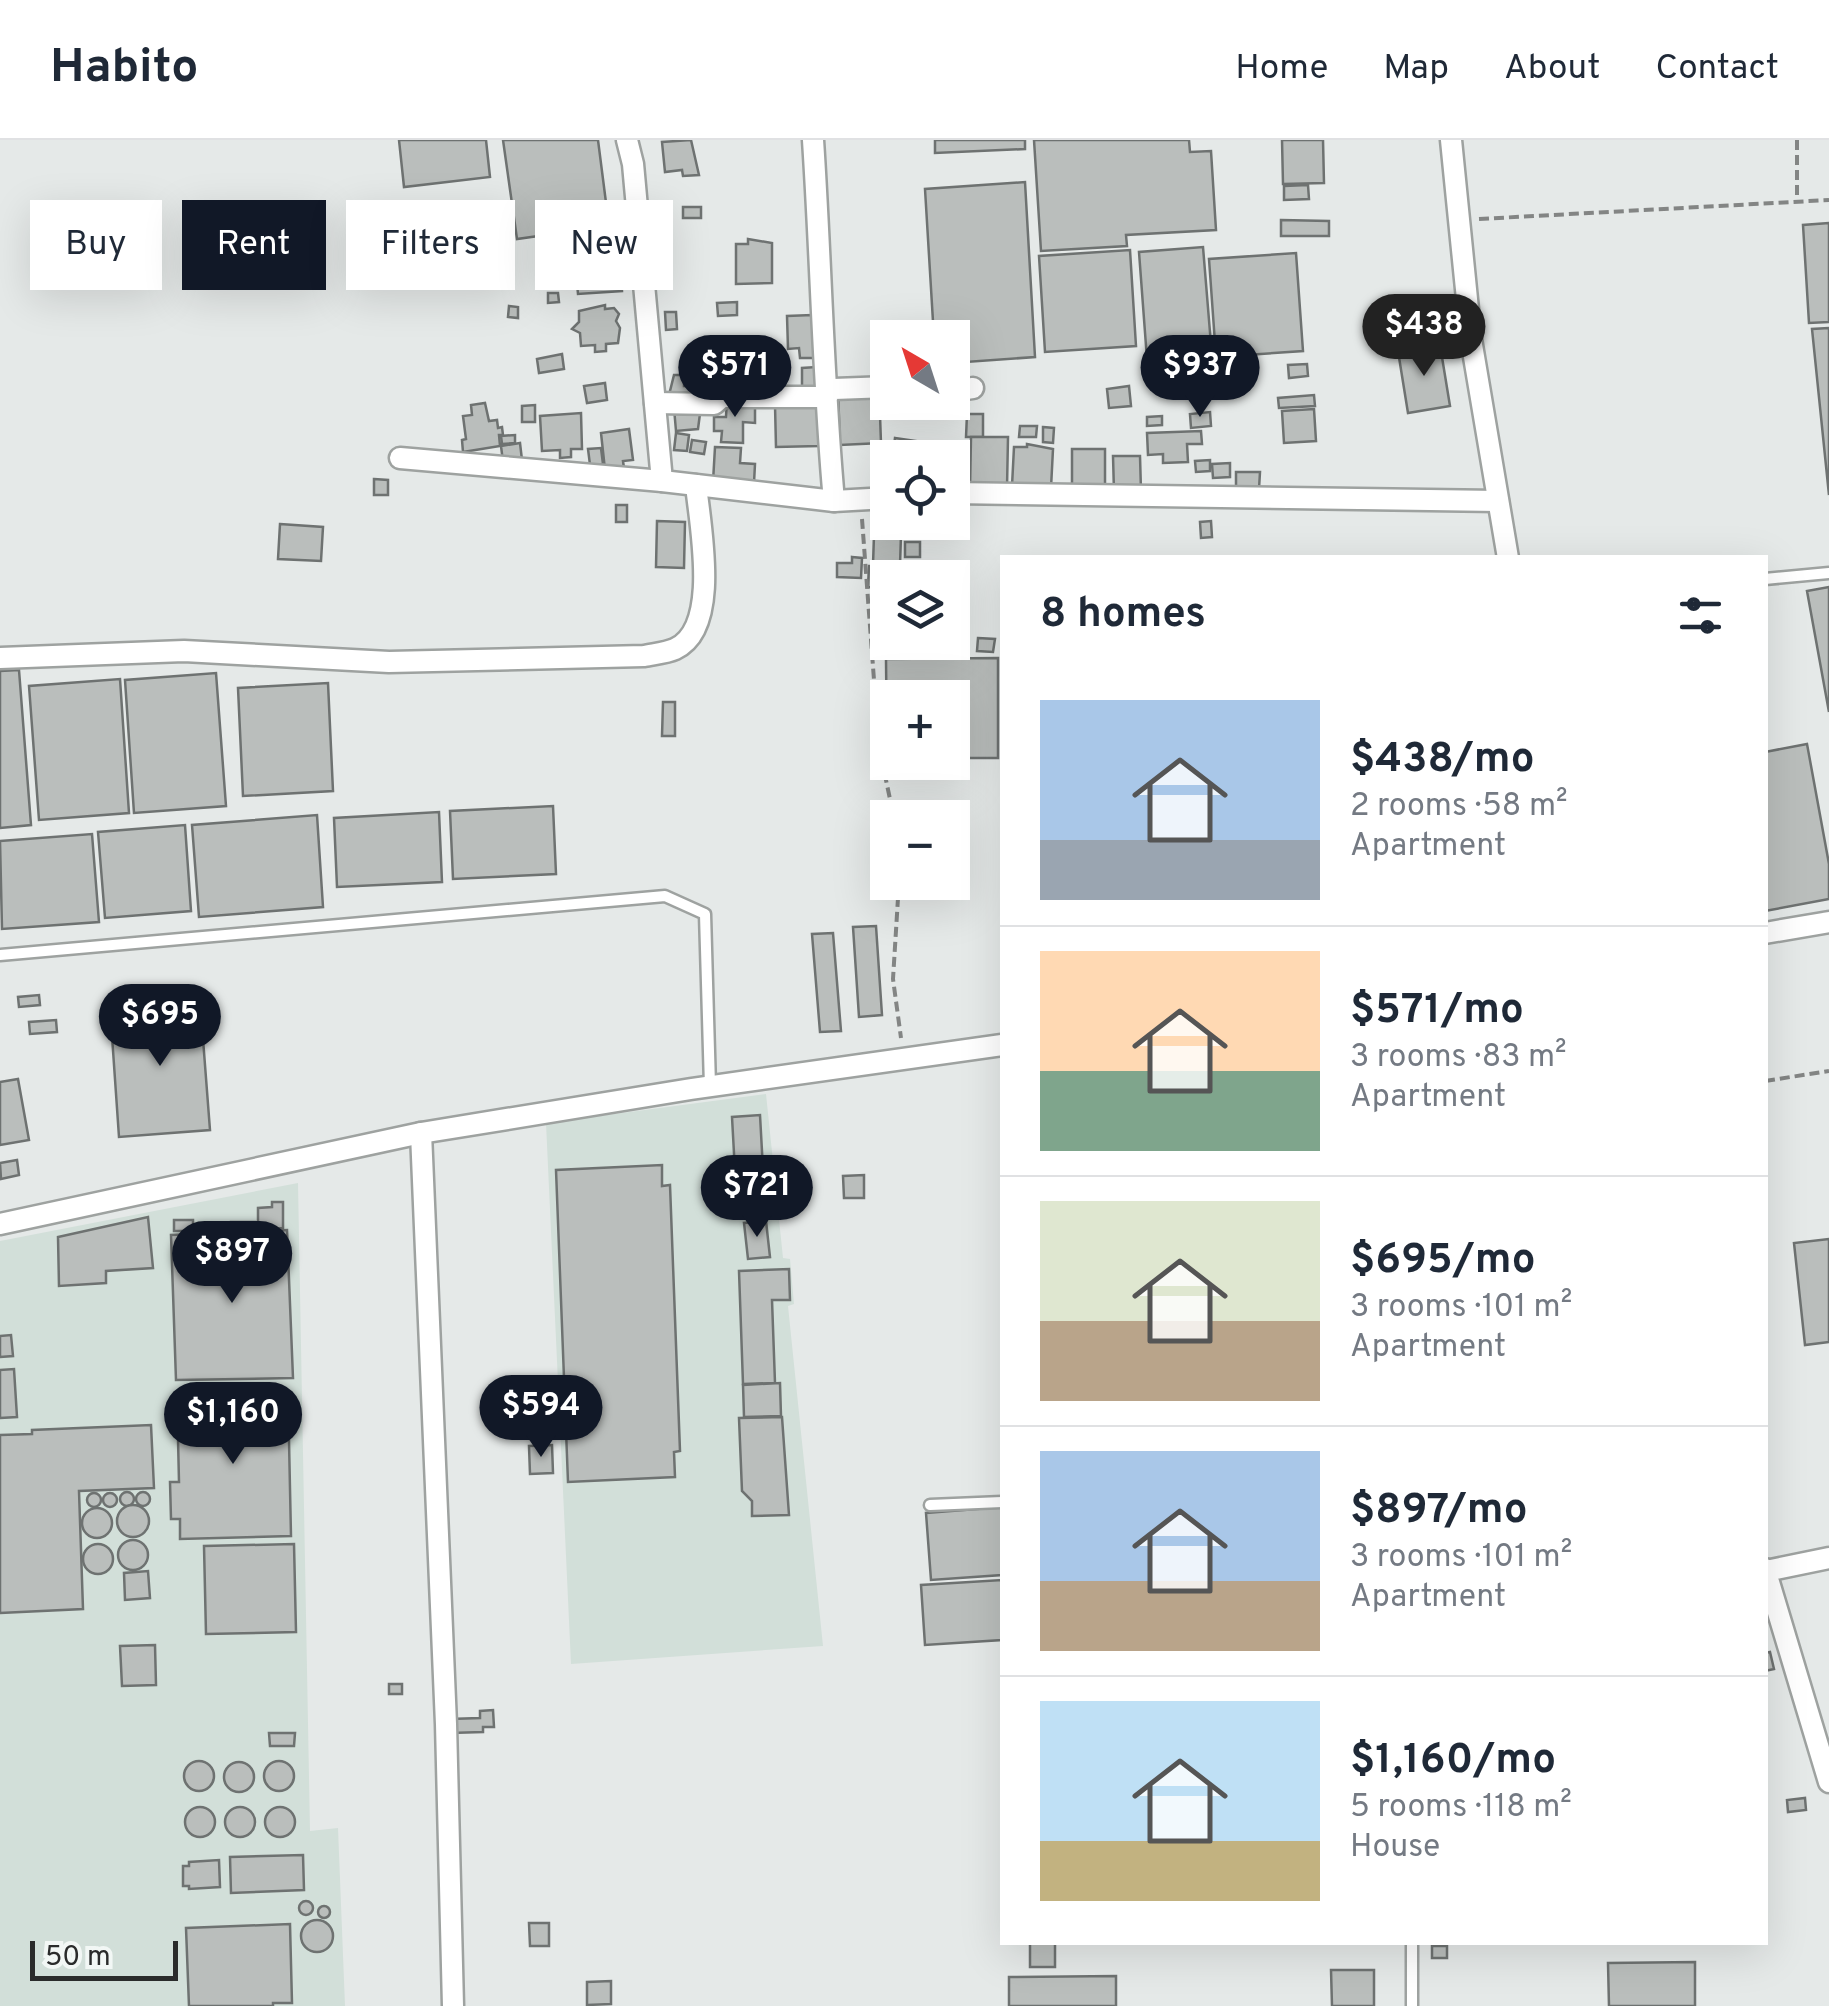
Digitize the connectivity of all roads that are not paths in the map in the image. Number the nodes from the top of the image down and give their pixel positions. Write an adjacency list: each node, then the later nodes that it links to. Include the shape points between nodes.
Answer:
1 (627, 140): 6 (street)
2 (813, 140): 5 (street)
3 (1452, 140): 13 (street, via 1470,339)
4 (870, 387): 5 (street, via 834,388)
5 (824, 396): 6 (street); 12 (street)
6 (656, 403): 8 (street)
7 (400, 458): 8 (street)
8 (662, 481): 9 (street)
9 (696, 486): 12 (street); 17 (street, via 705,576 700,622 678,648 644,656 389,662 184,652)
10 (970, 493): 13 (street)
11 (870, 500): 12 (street)
12 (834, 501)
13 (1498, 501): 14 (street)
14 (1507, 555)
15 (1829, 574): 16 (lane)
16 (1768, 579)
17 (0, 658)
18 (1829, 922): 19 (street)
19 (1768, 932)
20 (0, 955): 22 (lane, via 665,896 705,914)
21 (1000, 1045): 22 (street)
22 (710, 1086): 23 (street)
23 (422, 1132): 24 (street); 32 (street)
24 (0, 1224)
25 (1000, 1502): 26 (lane)
26 (930, 1505)
27 (1829, 1558): 28 (street)
28 (1768, 1569)
29 (1768, 1580): 30 (street)
30 (1829, 1780)
31 (1412, 1945): 33 (lane)
32 (453, 2006)
33 (1412, 2006)

